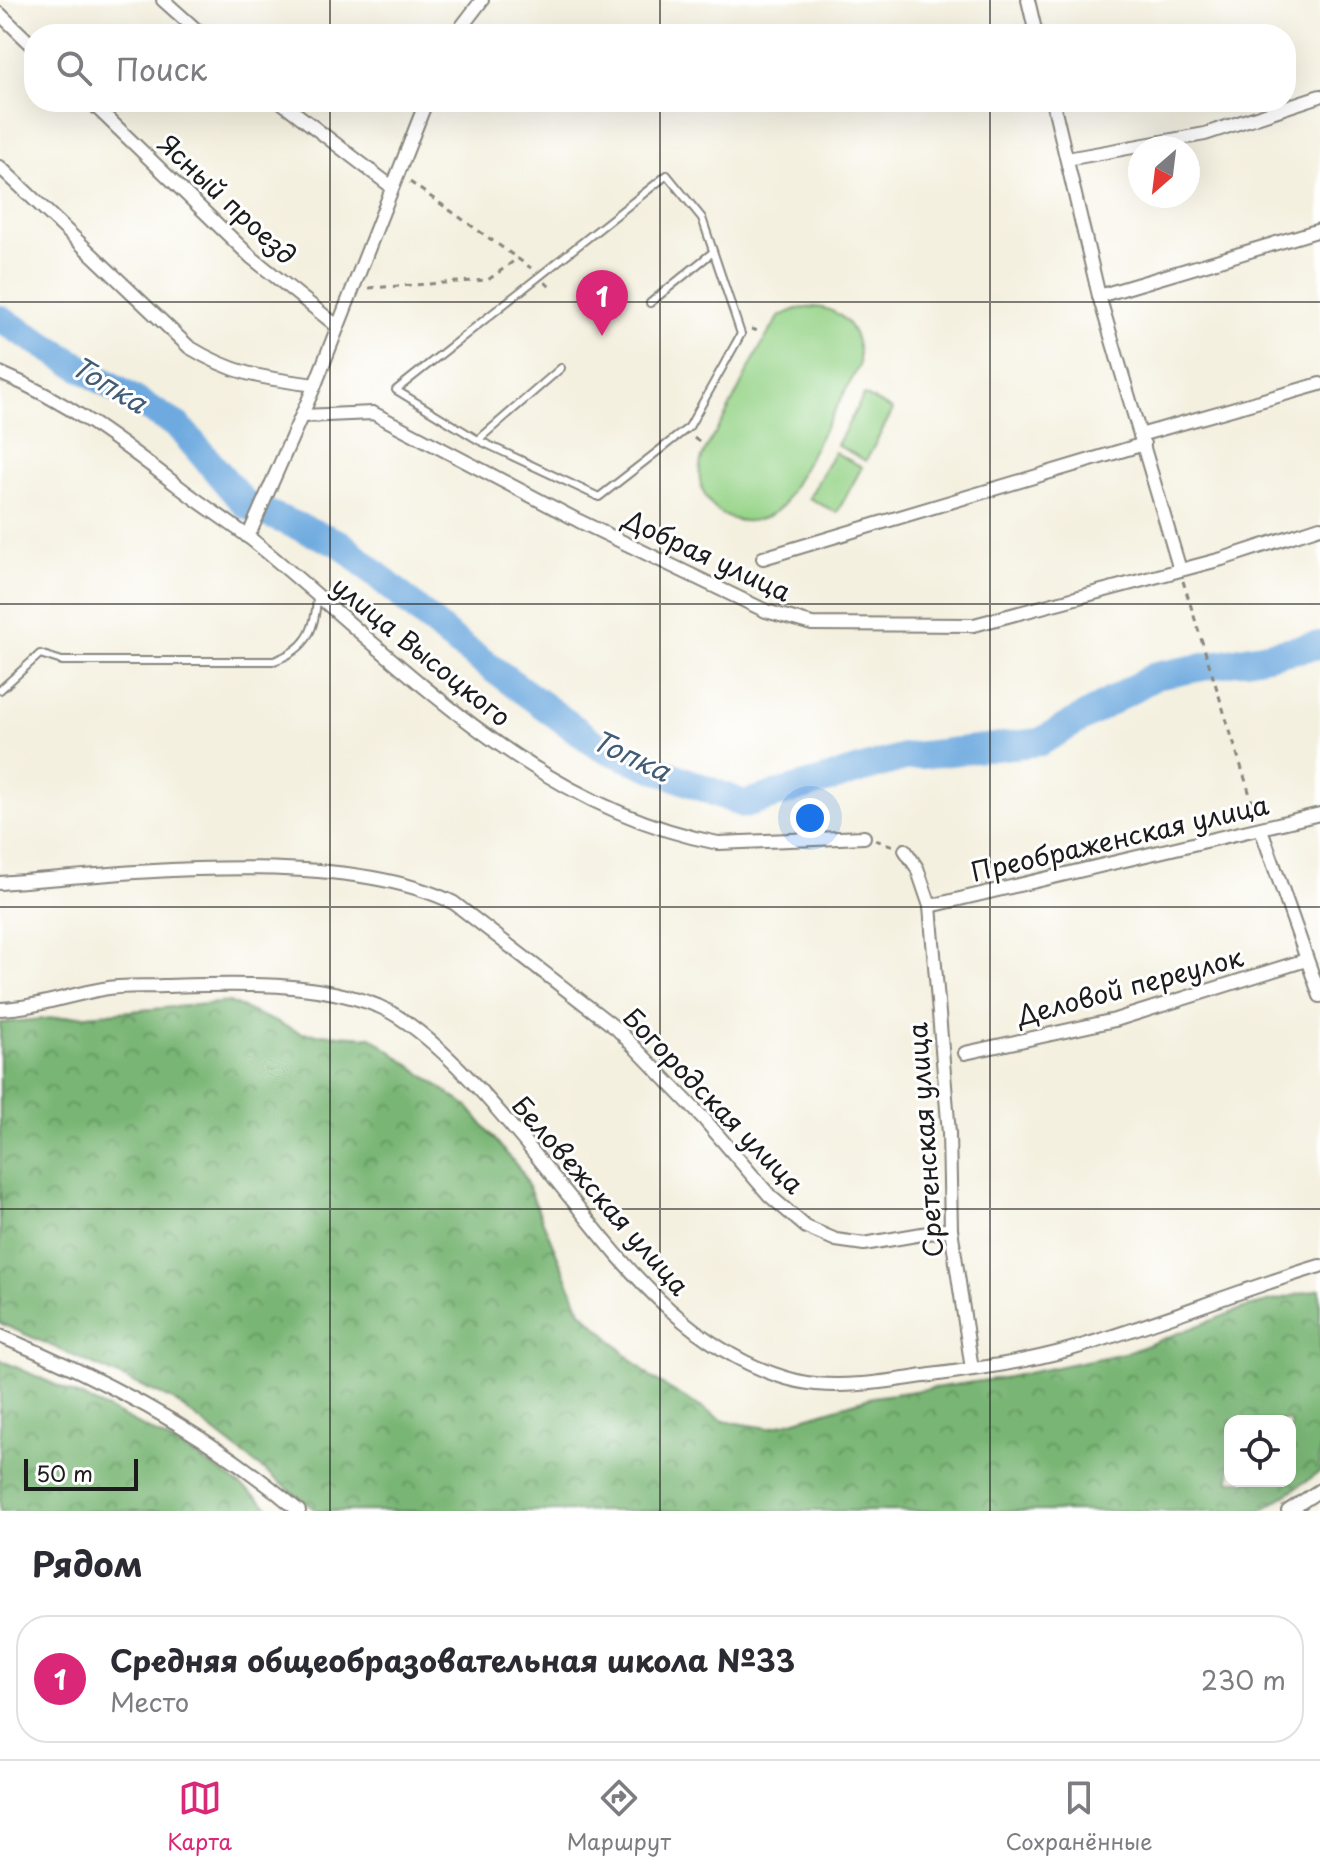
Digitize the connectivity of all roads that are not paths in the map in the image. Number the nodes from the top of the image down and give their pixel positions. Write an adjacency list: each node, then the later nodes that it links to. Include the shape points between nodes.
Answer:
1 (163, 0): 5 (street)
2 (482, 0): 6 (street)
3 (1028, 0): 7 (street)
4 (0, 14): 8 (street)
5 (190, 24)
6 (464, 24)
7 (1034, 24)
8 (24, 37)
9 (1320, 96): 10 (street)
10 (1296, 104)
11 (101, 112): 23 (street, Ясный проезд, via 251,257)
12 (294, 112): 18 (street)
13 (422, 112): 18 (street)
14 (1055, 112): 16 (street)
15 (1272, 112): 16 (street, via 1205,134)
16 (1067, 159): 21 (street)
17 (0, 167): 27 (street, via 189,347 223,368)
18 (392, 187): 23 (street)
19 (1320, 230): 21 (street)
20 (713, 252): 22 (lane); 29 (lane, via 741,334 689,427 599,497); 29 (lane, via 702,218 667,175 396,390)
21 (1099, 296): 30 (street)
22 (650, 303)
23 (337, 326): 27 (street)
24 (561, 368): 29 (lane)
25 (0, 373): 32 (street, улица Высоцкого, via 49,394 105,429)
26 (1320, 384): 30 (street)
27 (313, 391): 28 (street)
28 (303, 416): 32 (street); 34 (street, Добрая улица, via 373,413 766,611 812,624 974,625)
29 (478, 440)
30 (1142, 440): 33 (street); 34 (street)
31 (1320, 527): 34 (street, Добрая улица)
32 (248, 537): 35 (street, улица Высоцкого)
33 (763, 558)
34 (1180, 570)
35 (317, 596): 36 (lane, via 310,637 274,661 62,661 40,654); 39 (street, улица Высоцкого, via 445,706 522,761 652,826 718,843)
36 (0, 690)
37 (1320, 814): 38 (street, Преображенская улица)
38 (1261, 829): 42 (street, Преображенская улица); 43 (street)
39 (864, 837)
40 (905, 850): 42 (street, Сретенская улица)
41 (0, 883): 47 (street, Богородская улица, via 220,869 381,878 423,888 454,903 617,1029 770,1196 806,1227 836,1240 864,1244)
42 (930, 906): 47 (street, Сретенская улица, via 949,1133)
43 (1306, 960): 44 (street); 46 (street, Деловой переулок, via 1115,1020)
44 (1320, 996)
45 (0, 1009): 50 (street, Беловежская улица, via 106,988 223,984 329,991 381,1008 459,1069 642,1283 682,1322 732,1354 797,1381 827,1384)
46 (965, 1053)
47 (951, 1229): 50 (street, Сретенская улица)
48 (1320, 1266): 50 (street, Беловежская улица, via 1072,1349)
49 (0, 1336): 52 (street, via 72,1366 167,1417 259,1476)
50 (972, 1369)
51 (1320, 1490): 53 (street)
52 (299, 1511)
53 (1288, 1511)

